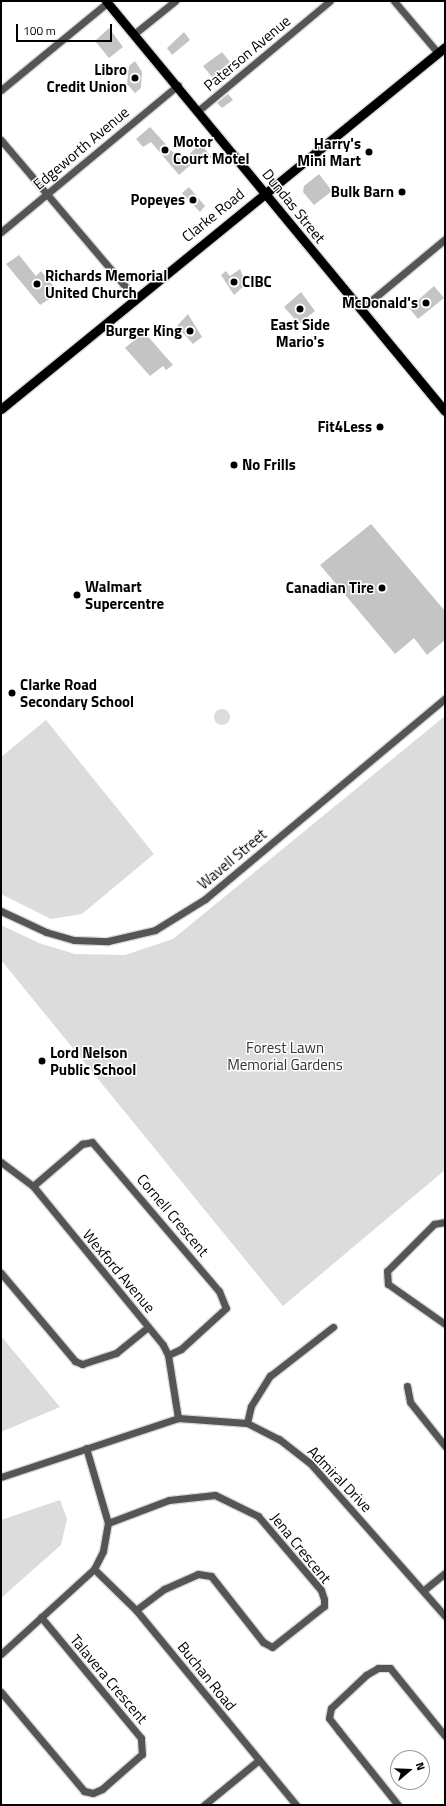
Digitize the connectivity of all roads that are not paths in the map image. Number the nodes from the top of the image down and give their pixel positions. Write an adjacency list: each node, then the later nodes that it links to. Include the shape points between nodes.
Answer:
1 (174, 1): 5 (street)
2 (330, 1): 9 (street, Paterson Avenue)
3 (394, 1): 6 (street)
4 (107, 2): 5 (main road, Dundas Street); 8 (street)
5 (134, 34): 7 (main road, Dundas Street)
6 (441, 50): 11 (main road, Clarke Road)
7 (178, 85): 9 (main road, Dundas Street); 12 (street, Edgeworth Avenue)
8 (1, 90)
9 (199, 110): 11 (main road, Dundas Street)
10 (1, 140): 12 (street)
11 (264, 192): 15 (main road, Clarke Road); 16 (main road, Dundas Street)
12 (46, 194): 13 (street, Edgeworth Avenue); 15 (street)
13 (1, 232)
14 (445, 239): 16 (street)
15 (134, 297): 17 (main road, Clarke Road)
16 (361, 309): 18 (main road, Dundas Street)
17 (1, 409)
18 (445, 411)
19 (445, 698): 20 (street, Wavell Street, via 205,899 155,930 108,941 74,940 46,932)
20 (1, 911)
21 (1, 1162): 22 (street, Wexford Avenue)
22 (33, 1186): 26 (street, Wexford Avenue); 28 (street, Cornell Crescent, via 82,1144 92,1142 220,1291 226,1308 181,1350)
23 (445, 1222): 25 (street, via 434,1224 387,1271 388,1284)
24 (1, 1273): 26 (street, via 75,1361 82,1364 116,1353)
25 (445, 1324)
26 (148, 1326): 28 (street, Wexford Avenue)
27 (333, 1327): 31 (street, via 270,1376 251,1406)
28 (168, 1355): 30 (street, Wexford Avenue)
29 (407, 1386): 32 (street, via 410,1402)
30 (178, 1418): 31 (street, Admiral Drive); 33 (street, Admiral Drive)
31 (247, 1423): 38 (street, Admiral Drive, via 279,1439 310,1463)
32 (445, 1446)
33 (86, 1448): 34 (street, Admiral Drive); 35 (street)
34 (1, 1477)
35 (108, 1522): 36 (street, via 103,1551); 39 (street, Jena Crescent, via 169,1500 215,1494 258,1516 321,1590 324,1599 324,1606 272,1647 264,1642 211,1576 191,1576 164,1589)
36 (94, 1569): 39 (street, Buchan Road); 41 (street)
37 (445, 1573): 38 (street)
38 (424, 1590): 40 (street, Admiral Drive)
39 (136, 1610): 45 (street, Buchan Road)
40 (445, 1616)
41 (41, 1617): 42 (street); 43 (street, Talavera Crescent, via 141,1738 142,1754 102,1789 93,1793 84,1791)
42 (1, 1654)
43 (1, 1692)
44 (445, 1736): 48 (street, via 390,1668 378,1668 366,1675 331,1708 329,1718)
45 (259, 1760): 46 (street); 47 (street, Buchan Road)
46 (204, 1805)
47 (296, 1805)
48 (398, 1805)

